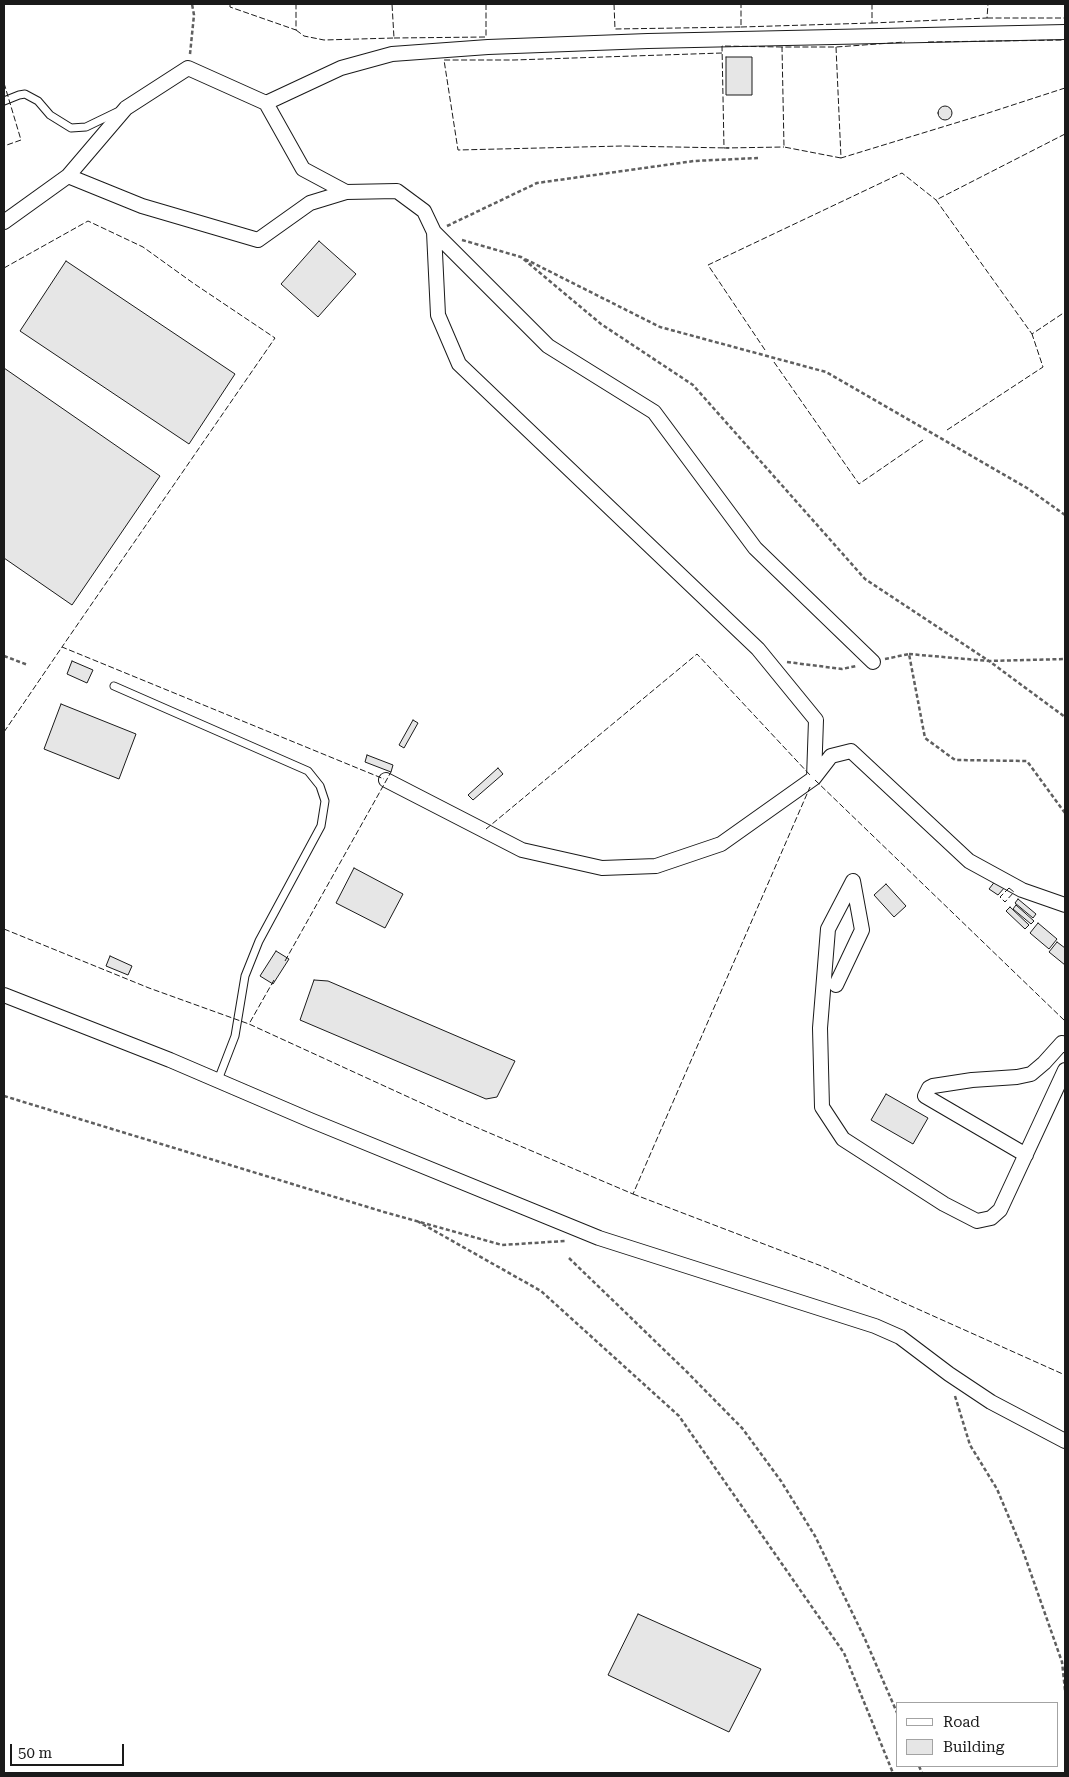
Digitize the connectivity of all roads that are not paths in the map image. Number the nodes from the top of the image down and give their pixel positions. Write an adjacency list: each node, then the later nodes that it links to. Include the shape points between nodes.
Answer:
1 (1065, 32): 3 (street, via 639,41 392,54 341,68)
2 (4, 101): 4 (lane, via 25,94 71,128 86,127)
3 (266, 103): 4 (street, via 188,68); 6 (street, via 303,169)
4 (126, 108): 5 (street)
5 (68, 176): 6 (street, via 142,206 258,240 310,203); 7 (street)
6 (346, 192): 8 (street, via 396,191 424,210)
7 (4, 222)
8 (434, 232): 9 (street, via 548,346 654,412 755,548); 11 (street, via 438,315 459,364 758,649 816,720)
9 (873, 662)
10 (114, 686): 18 (lane, via 308,772 320,786 325,801 321,826 255,950 245,976 235,1036)
11 (814, 778): 12 (street, via 721,844 656,866 602,868 522,850); 13 (street, via 831,756 851,752 968,861 1022,890)
12 (386, 780)
13 (1065, 906)
14 (836, 985): 19 (street, via 862,930 853,881 828,929 820,1028 822,1107 843,1139 944,1204 977,1221 991,1218 1000,1210)
15 (4, 995): 18 (street)
16 (1065, 1045): 19 (street, via 1062,1043 1031,1074 933,1086 925,1096)
17 (1065, 1070): 19 (street)
18 (218, 1080): 20 (street, via 599,1238 875,1326 900,1337 991,1402)
19 (1026, 1155)
20 (1065, 1441)

